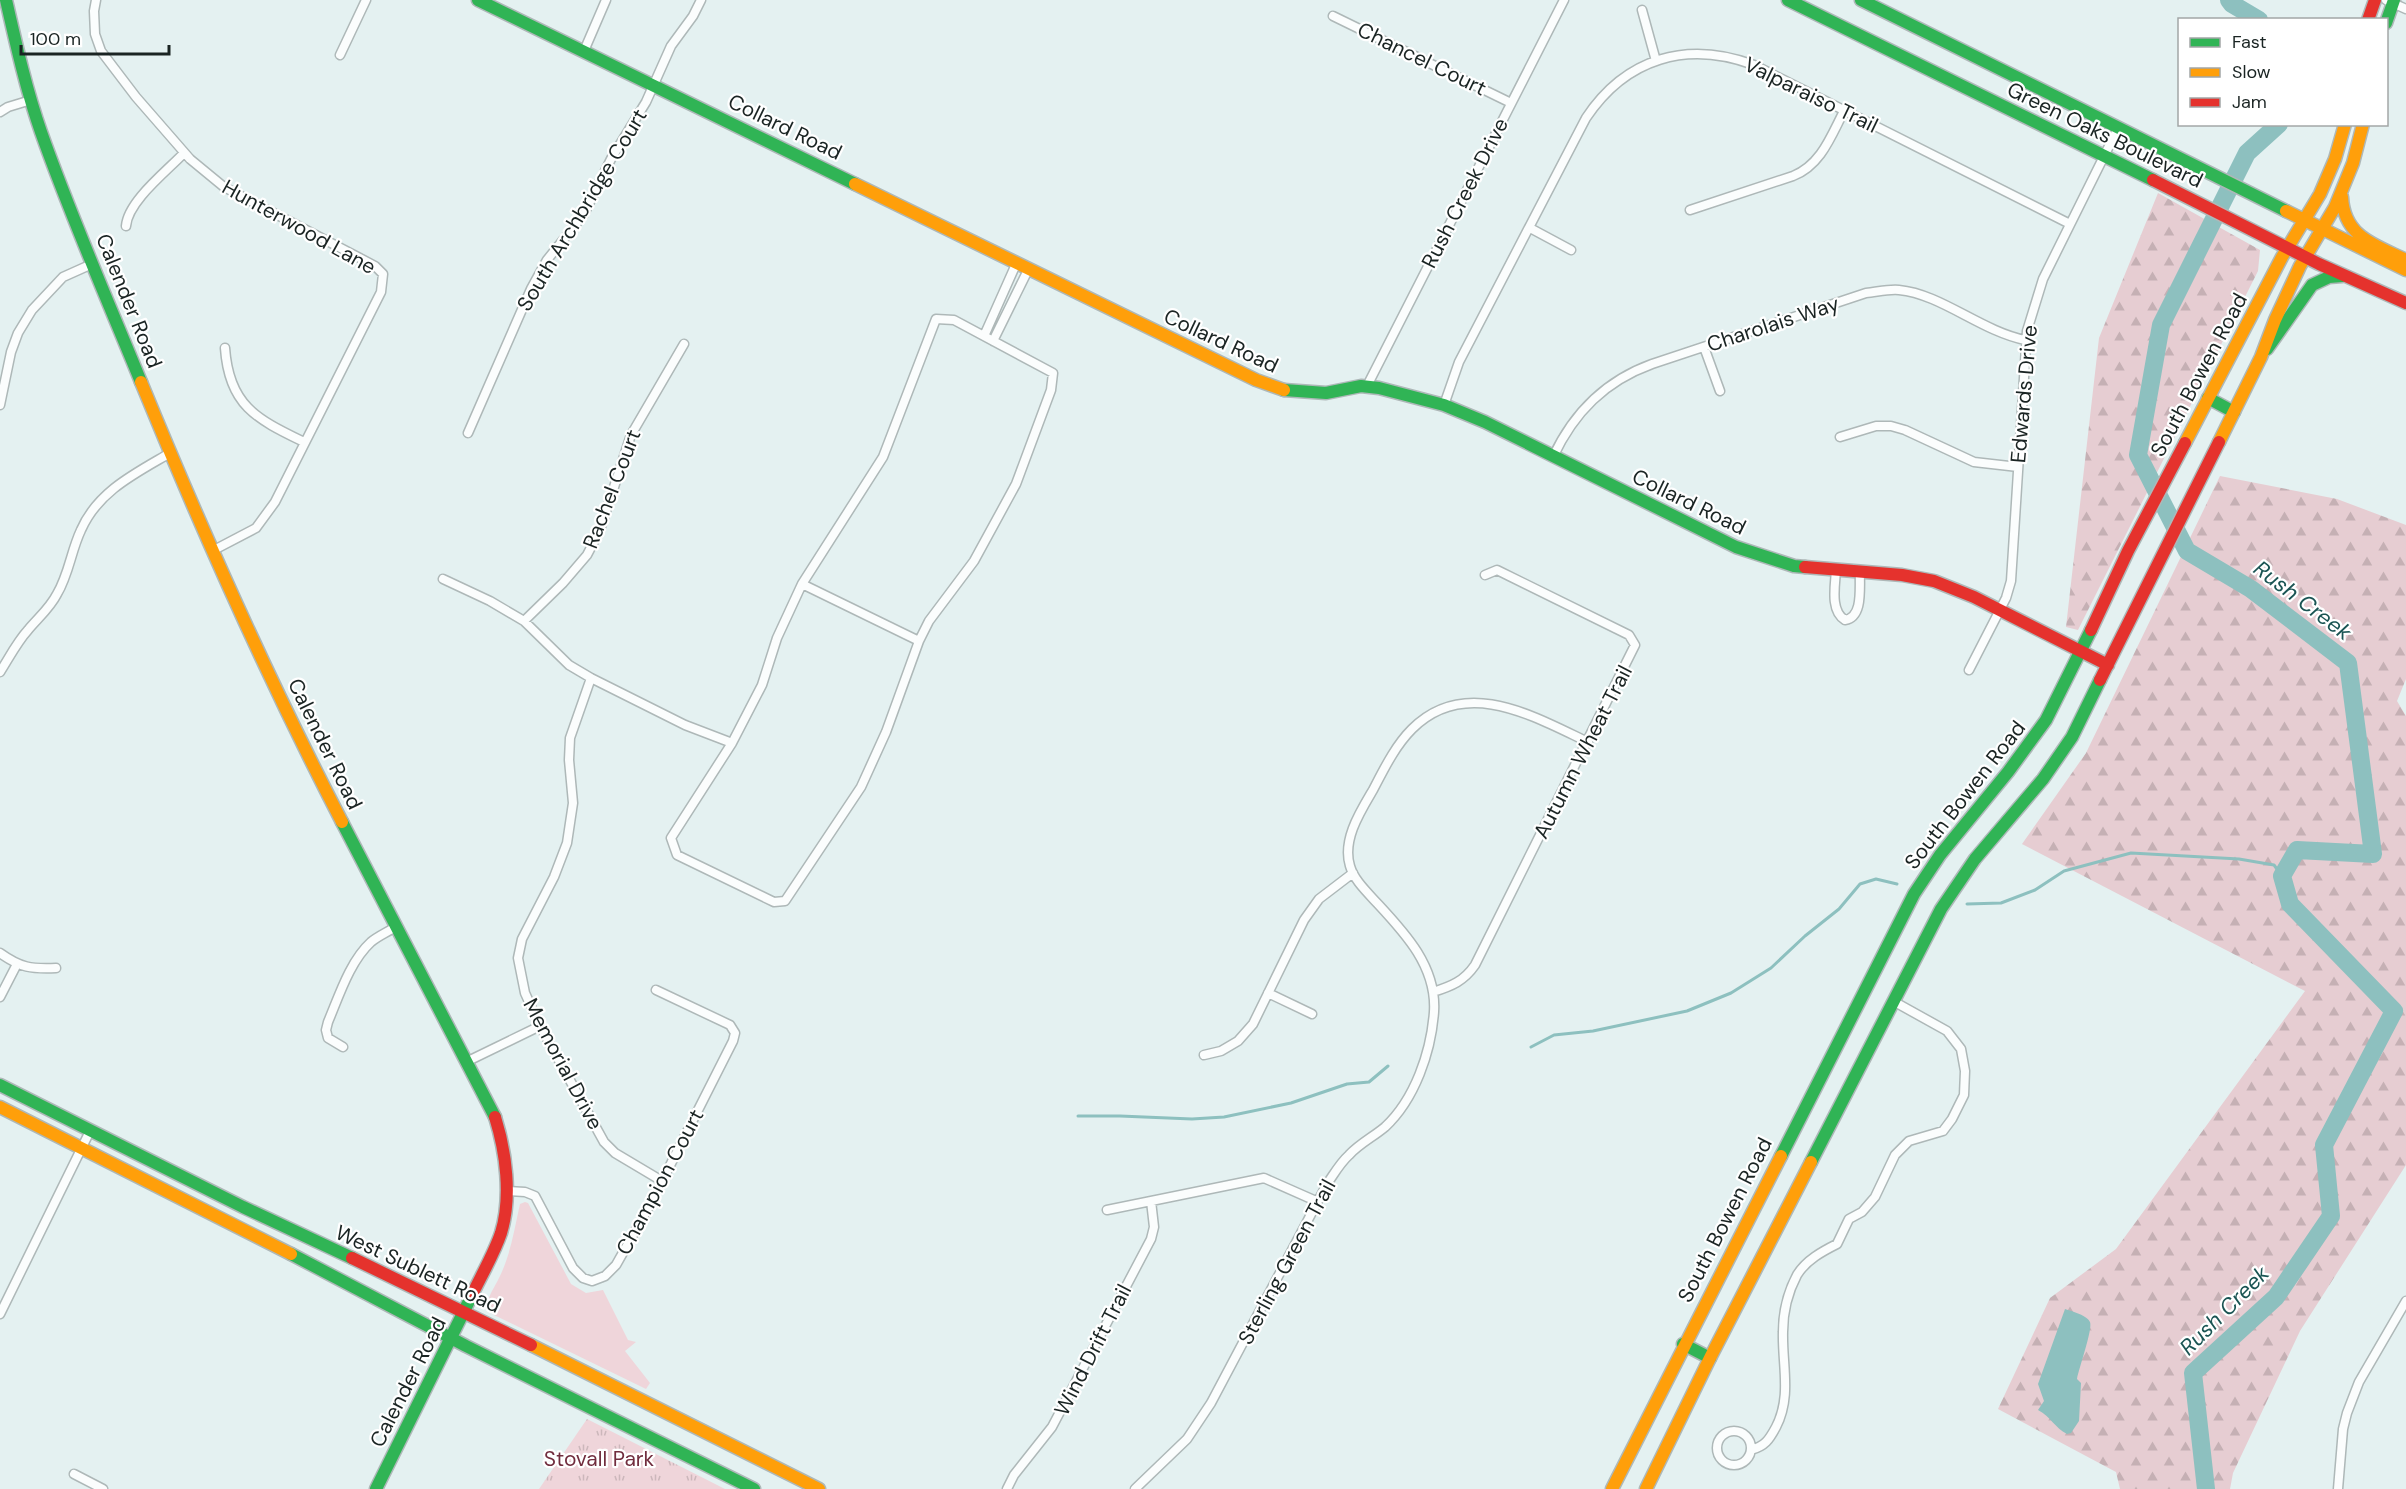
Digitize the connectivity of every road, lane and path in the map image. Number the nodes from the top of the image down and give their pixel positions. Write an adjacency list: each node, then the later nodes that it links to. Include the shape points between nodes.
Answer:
1 (6, 0): 21 (main road, Calender Road)
2 (96, 0): 28 (street, Hunterwood Lane, via 95,34 101,51)
3 (366, 0): 18 (street)
4 (478, 0): 17 (main road, Collard Road)
5 (606, 0): 17 (street)
6 (701, 0): 20 (street, South Archbridge Court, via 671,46)
7 (1564, 0): 22 (street, Rush Creek Drive)
8 (1788, 0): 29 (main road, Green Oaks Boulevard)
9 (1861, 0): 27 (main road)
10 (2375, 0): 15 (main road)
11 (2391, 1): 12 (street); 16 (main road)
12 (2406, 9)
13 (1642, 10): 19 (street)
14 (1333, 16): 22 (street, Chancel Court)
15 (2369, 18)
16 (2387, 18)
17 (584, 51): 20 (main road, Collard Road)
18 (340, 55)
19 (1656, 61): 23 (street, Valparaiso Trail, via 1688,54 1726,56 1754,65); 35 (street, Valparaiso Trail, via 1625,76 1595,104)
20 (653, 85): 41 (main road, Collard Road); 60 (street, South Archbridge Court, via 584,214 531,289)
21 (31, 100): 24 (street); 42 (main road, Calender Road)
22 (1511, 103): 54 (street, Rush Creek Drive)
23 (1844, 111): 31 (street, via 1809,168); 33 (street, Valparaiso Trail)
24 (0, 112)
25 (2344, 126): 32 (main road, South Bowen Road, via 2334,163)
26 (2362, 126): 30 (main road, South Bowen Road)
27 (2118, 128): 29 (street, Edwards Drive); 32 (main road)
28 (184, 153): 34 (street, via 141,197); 62 (street, Hunterwood Lane, via 224,187 375,266 383,274 381,292)
29 (2104, 156): 33 (street, Edwards Drive); 37 (main road, Green Oaks Boulevard)
30 (2343, 189): 36 (main road, South Bowen Road); 40 (main road, via 2341,207 2353,230)
31 (1690, 210)
32 (2305, 221): 36 (main road); 37 (main road, South Bowen Road)
33 (2070, 224): 48 (street, Edwards Drive, via 2039,288)
34 (126, 226)
35 (1530, 228): 38 (street); 58 (street, Valparaiso Trail, via 1459,362)
36 (2323, 229): 39 (main road, South Bowen Road); 44 (main road)
37 (2289, 247): 39 (main road, Green Oaks Boulevard); 56 (main road, South Bowen Road)
38 (1571, 250)
39 (2305, 257): 45 (main road, Green Oaks Boulevard); 53 (main road, South Bowen Road)
40 (2406, 260)
41 (1017, 262): 43 (main road, Collard Road); 47 (street)
42 (92, 264): 57 (street, via 63,277 32,310 11,352); 63 (main road, Calender Road)
43 (1029, 268): 49 (street); 54 (main road, Collard Road, via 1279,389 1318,393)
44 (2406, 270)
45 (2344, 276): 46 (main road, Green Oaks Boulevard); 53 (main road, via 2321,278 2312,285)
46 (2406, 303)
47 (984, 336): 49 (street); 71 (street, via 954,320 936,319 883,457)
48 (2025, 340): 51 (street, Charolais Way, via 1996,332 1910,292 1890,290 1866,293); 65 (street, Edwards Drive)
49 (993, 341): 74 (street, via 1053,373 1051,390 1016,484 974,561 929,621)
50 (684, 344): 73 (street, Rachel Court, via 631,435 600,530 587,555)
51 (1704, 347): 55 (street); 64 (street, Charolais Way, via 1641,368 1607,387 1574,419)
52 (225, 348): 62 (street, via 226,369 244,406 266,423)
53 (2261, 357): 59 (main road, South Bowen Road)
54 (1367, 386): 58 (main road, Collard Road)
55 (1720, 391)
56 (2208, 398): 59 (main road); 75 (main road, South Bowen Road)
57 (0, 405)
58 (1444, 405): 64 (main road, Collard Road)
59 (2234, 412): 76 (main road, South Bowen Road)
60 (468, 433)
61 (1840, 437): 65 (street, via 1876,426 1891,426 1974,462)
62 (304, 442): 66 (street, Hunterwood Lane, via 264,520)
63 (170, 453): 66 (main road, Calender Road); 78 (street, via 115,486 90,514 56,597)
64 (1553, 457): 67 (main road, Collard Road, via 1736,548 1794,566)
65 (2018, 467): 72 (street, Edwards Drive, via 2012,573)
66 (214, 550): 83 (main road, Calender Road, via 304,748)
67 (1836, 570): 68 (main road, Collard Road); 68 (street, via 1835,609 1845,620 1852,619 1857,612)
68 (1860, 571): 72 (main road, Collard Road, via 1934,580)
69 (1485, 575): 80 (street, Autumn Wheat Trail, via 1497,570 1629,635 1635,645 1632,653)
70 (443, 579): 73 (street)
71 (802, 584): 74 (street); 81 (street, via 777,638 762,685)
72 (2001, 610): 75 (main road, Collard Road); 77 (street, Edwards Drive)
73 (524, 621): 79 (street, via 569,665)
74 (919, 641): 81 (street, via 861,787 785,901 774,902 677,855 671,838)
75 (2081, 651): 76 (main road, Collard Road); 110 (main road, South Bowen Road, via 2035,737 1952,838 1914,894)
76 (2108, 665): 91 (main road, South Bowen Road, via 2072,737 2043,779 1949,895)
77 (1969, 670)
78 (0, 672)
79 (591, 678): 81 (street, via 685,725); 93 (street, Memorial Drive, via 570,738 573,803 567,843 522,939 519,958 525,993)
80 (1588, 742): 82 (street, via 1495,704 1457,704 1425,717 1396,747 1358,816 1348,853); 88 (street, Autumn Wheat Trail, via 1475,965 1467,977)
81 (732, 743)
82 (1353, 873): 88 (street, Sterling Green Trail, via 1413,944); 89 (street, via 1318,899)
83 (395, 927): 94 (street, via 371,942 362,953 328,1022 328,1038); 96 (main road, Calender Road)
84 (0, 952): 85 (street)
85 (16, 964): 86 (street, via 35,969); 90 (street)
86 (56, 968)
87 (656, 990): 101 (street, Champion Court, via 730,1025 735,1033)
88 (1433, 992): 104 (street, Sterling Green Trail, via 1428,1052 1406,1101 1386,1126 1349,1155)
89 (1268, 993): 92 (street); 95 (street, via 1253,1024 1238,1041)
90 (0, 997)
91 (1893, 1001): 111 (main road, South Bowen Road); 112 (street, via 1947,1031 1960,1049 1965,1071 1964,1095 1943,1131 1909,1140 1895,1155 1875,1197 1862,1212 1849,1219 1837,1244 1819,1253 1798,1272 1787,1297 1784,1321 1786,1382 1782,1416 1769,1440)
92 (1312, 1014)
93 (540, 1026): 96 (street); 101 (street, Memorial Drive, via 604,1142 615,1154)
94 (343, 1047)
95 (1204, 1055)
96 (466, 1062): 102 (main road, Calender Road, via 502,1139)
97 (0, 1085): 99 (main road, West Sublett Road)
98 (0, 1107): 100 (main road, West Sublett Road)
99 (90, 1131): 100 (street); 107 (main road, West Sublett Road)
100 (82, 1147): 108 (street); 109 (main road, West Sublett Road)
101 (662, 1181): 102 (street, Champion Court, via 616,1265 605,1276 592,1281 573,1268 535,1196)
102 (507, 1191): 107 (main road, Calender Road, via 501,1232)
103 (1151, 1201): 104 (street, via 1264,1178); 105 (street); 118 (street, Wind Drift Trail, via 1151,1239 1063,1410)
104 (1316, 1201): 119 (street, Sterling Green Trail, via 1211,1403 1187,1439)
105 (1107, 1210)
106 (2406, 1301): 122 (street, via 2359,1382 2347,1413)
107 (465, 1312): 109 (main road, Calender Road); 117 (main road, West Sublett Road)
108 (0, 1314)
109 (452, 1339): 115 (main road, Calender Road); 116 (main road, West Sublett Road)
110 (1683, 1344): 111 (main road); 120 (main road, South Bowen Road)
111 (1710, 1358): 121 (main road, South Bowen Road)
112 (1750, 1450): 112 (street, via 1747,1437 1735,1432 1723,1436 1717,1447 1721,1459 1732,1465 1745,1461)
113 (74, 1474): 114 (street)
114 (103, 1489)
115 (376, 1489)
116 (753, 1489)
117 (819, 1489)
118 (1007, 1489)
119 (1135, 1489)
120 (1611, 1489)
121 (1646, 1489)
122 (2338, 1489)

